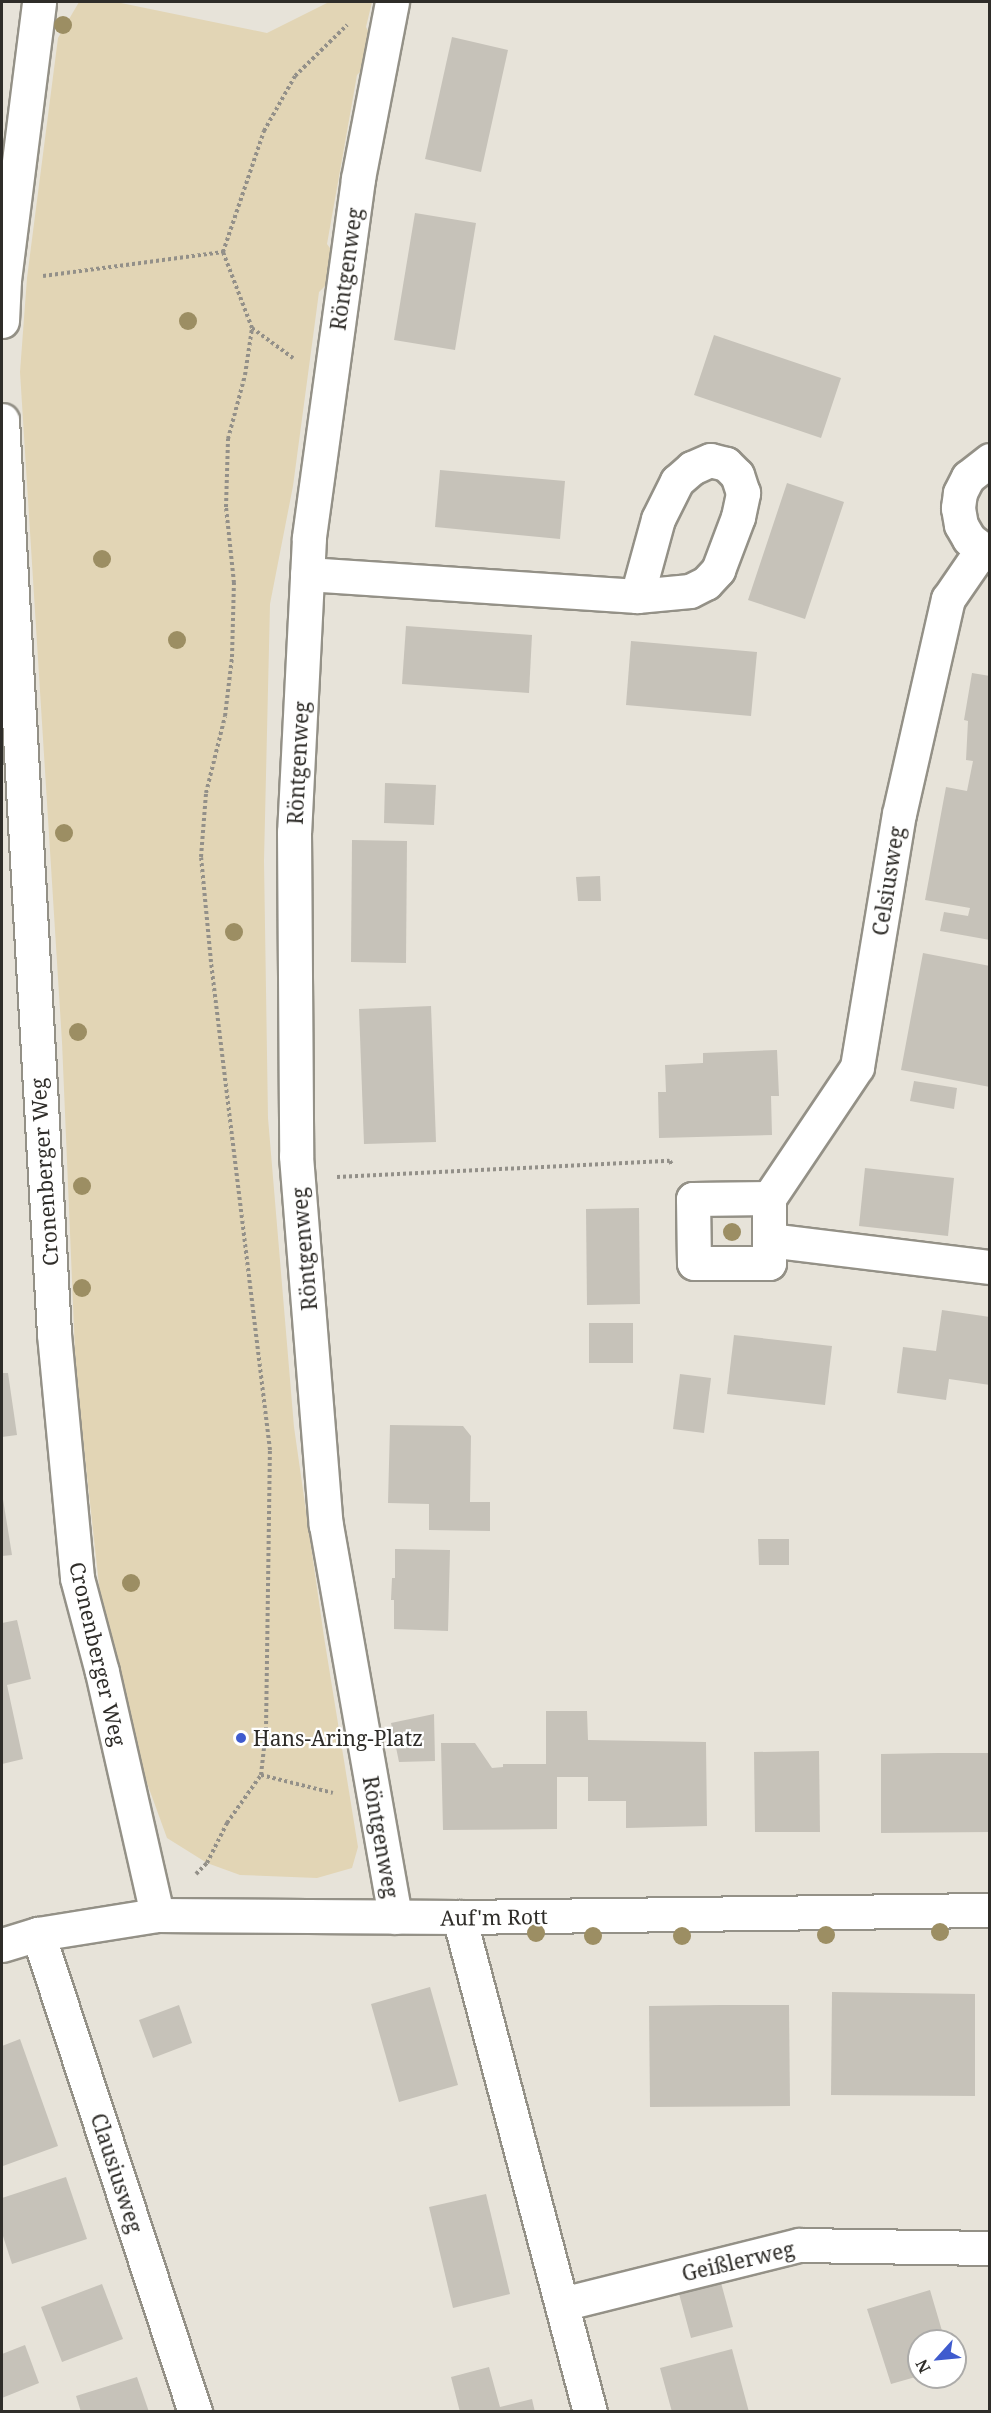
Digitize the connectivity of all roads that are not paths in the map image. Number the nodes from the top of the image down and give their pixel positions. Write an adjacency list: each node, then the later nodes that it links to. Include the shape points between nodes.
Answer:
1 (39, 2): 3 (street)
2 (392, 2): 7 (street, Röntgenweg, via 358,179)
3 (2, 321)
4 (2, 420): 13 (street, Cronenberger Weg, via 54,1334 77,1578)
5 (990, 460): 6 (street, Celsiusweg, via 968,477 958,508 969,539)
6 (985, 553): 9 (street, Celsiusweg, via 948,599 898,814 857,1067)
7 (307, 574): 8 (street); 14 (street, Röntgenweg, via 294,832 298,1179 326,1526)
8 (637, 596)
9 (768, 1198): 10 (street); 10 (street, via 693,1199 694,1263 769,1263)
10 (769, 1240): 11 (street)
11 (990, 1267)
12 (990, 1910): 15 (street, Auf'm Rott)
13 (157, 1915): 14 (street, Auf'm Rott); 16 (street, Auf'm Rott)
14 (395, 1917): 15 (street, Auf'm Rott)
15 (459, 1917): 19 (street)
16 (38, 1934): 17 (street, Auf'm Rott); 20 (street, Clausiusweg)
17 (2, 1945)
18 (990, 2248): 19 (street, Geißlerweg, via 799,2245)
19 (562, 2304): 21 (street)
20 (195, 2412)
21 (590, 2412)

